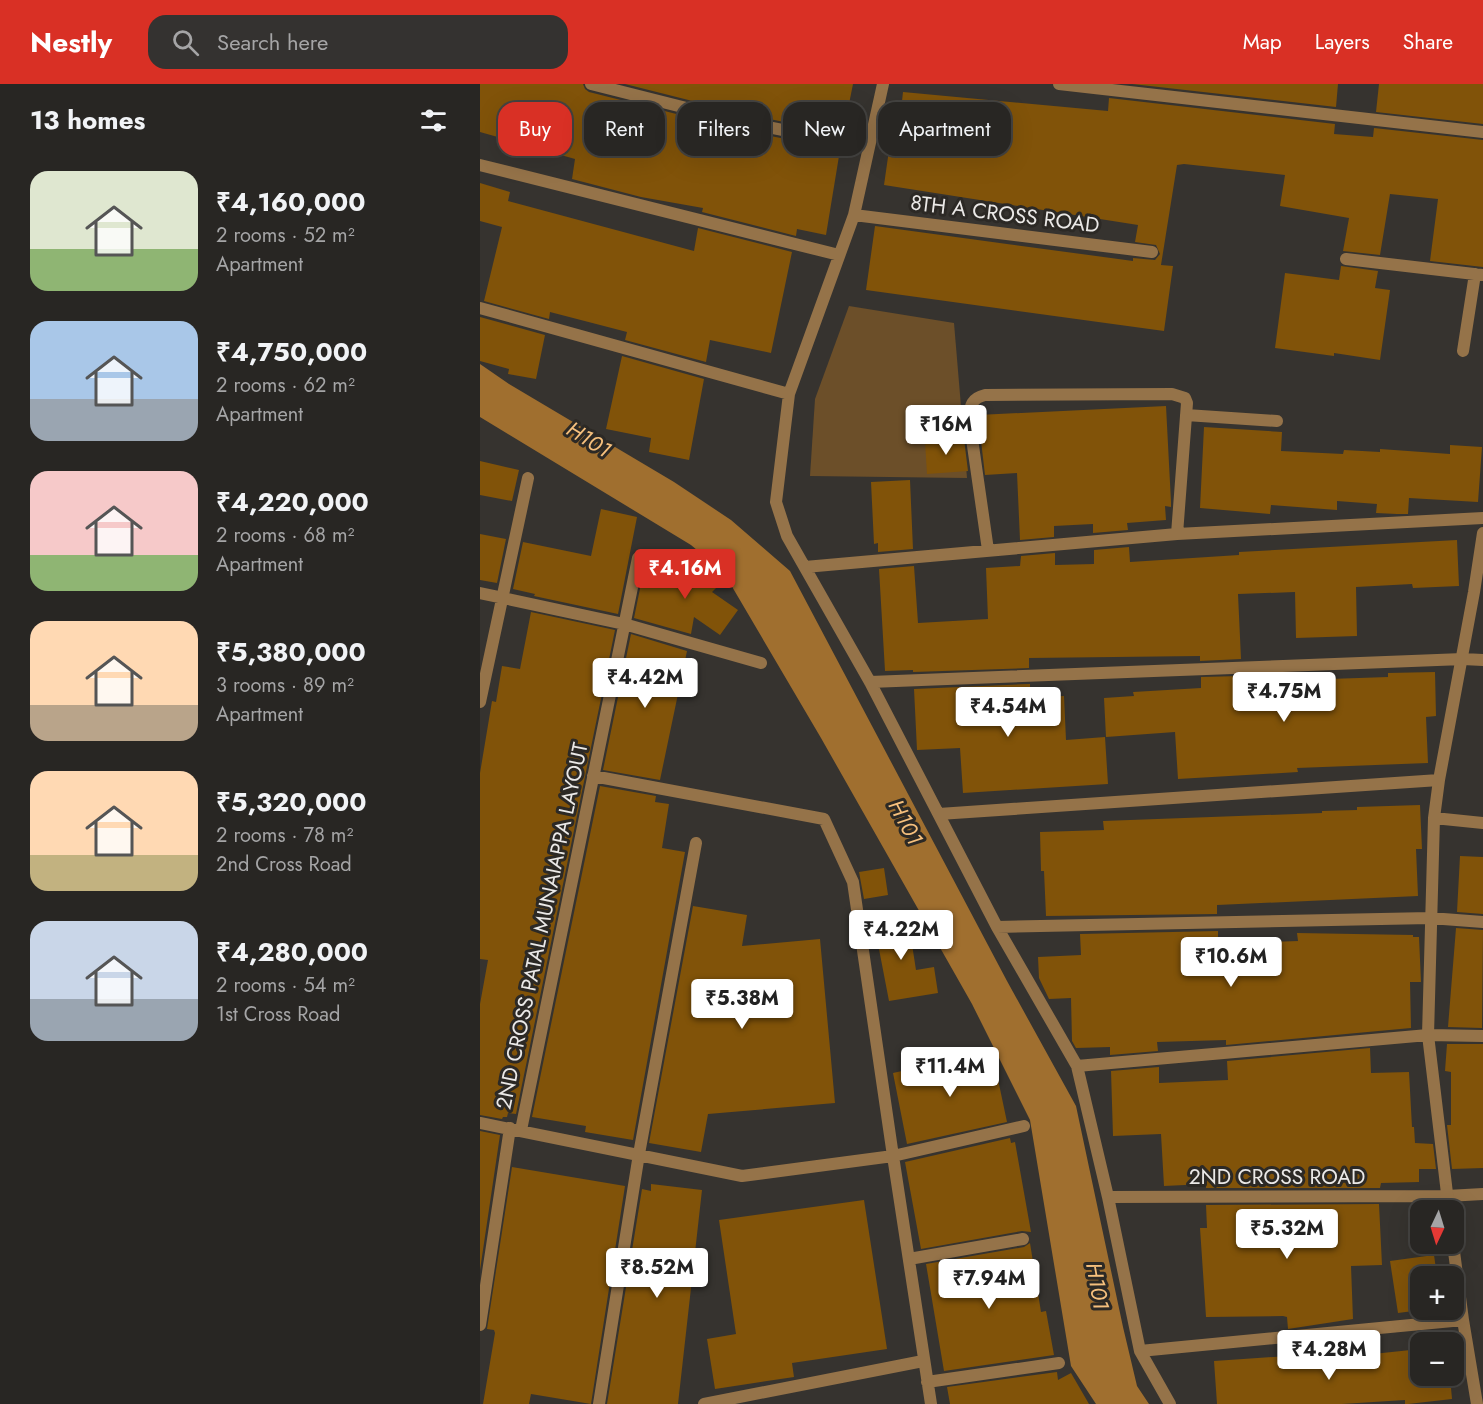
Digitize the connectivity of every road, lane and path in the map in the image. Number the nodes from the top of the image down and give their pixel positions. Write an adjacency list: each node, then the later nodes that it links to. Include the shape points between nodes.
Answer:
1 (591, 84): 5 (street, via 738,121)
2 (883, 84): 5 (street)
3 (1059, 84): 4 (street)
4 (1483, 132)
5 (868, 147): 7 (street)
6 (480, 165): 9 (street)
7 (854, 215): 8 (street, 8TH A CROSS ROAD); 9 (street)
8 (1152, 252)
9 (839, 255): 14 (street)
10 (1346, 260): 11 (street)
11 (1479, 274): 13 (street)
12 (480, 308): 14 (street)
13 (1463, 351)
14 (789, 394): 23 (street, via 776,502 787,536)
15 (1186, 415): 16 (street); 20 (street); 21 (street, via 1185,398 1172,394 977,397 972,401 969,418)
16 (1277, 421)
17 (528, 478): 26 (street)
18 (1483, 518): 20 (street)
19 (1483, 533): 24 (street)
20 (1177, 534): 21 (street)
21 (988, 550): 23 (street)
22 (638, 558): 27 (street, 2ND CROSS PATAL MUNAIAPPA LAYOUT)
23 (805, 567): 31 (street)
24 (1479, 592): 28 (street)
25 (480, 593): 26 (street)
26 (502, 597): 27 (street); 32 (street)
27 (624, 624): 30 (street); 33 (street, 2ND CROSS PATAL MUNAIAPPA LAYOUT)
28 (1463, 658): 29 (street); 31 (street); 34 (street)
29 (1483, 660)
30 (761, 663)
31 (870, 682): 35 (street)
32 (480, 702)
33 (593, 777): 47 (street, 2ND CROSS PATAL MUNAIAPPA LAYOUT); 49 (street, via 824,819 853,882)
34 (1439, 780): 35 (street); 36 (street)
35 (939, 814): 41 (street)
36 (1434, 818): 37 (street); 39 (street)
37 (1483, 823)
38 (696, 843): 48 (street)
39 (1430, 918): 40 (street); 41 (street); 42 (street)
40 (1483, 922)
41 (997, 927): 44 (street)
42 (1428, 1035): 43 (street); 44 (street); 51 (street)
43 (1483, 1036)
44 (1077, 1066): 52 (street)
45 (480, 1123): 47 (street)
46 (1024, 1126): 49 (street)
47 (515, 1129): 48 (street); 57 (street, 2ND CROSS PATAL MUNAIAPPA LAYOUT)
48 (639, 1154): 49 (street, via 742,1176); 62 (street)
49 (893, 1156): 55 (street)
50 (1483, 1194): 51 (street, 2ND CROSS ROAD)
51 (1447, 1196): 52 (street, 2ND CROSS ROAD); 53 (street)
52 (1108, 1197): 58 (street)
53 (1448, 1200)
54 (1023, 1239): 55 (street)
55 (909, 1258): 59 (street)
56 (1463, 1320): 58 (street); 66 (street)
57 (480, 1325)
58 (1140, 1351): 65 (street)
59 (923, 1361): 61 (street); 63 (street)
60 (1059, 1363): 61 (street)
61 (927, 1382): 64 (street)
62 (599, 1404)
63 (704, 1404)
64 (931, 1404)
65 (1170, 1404)
66 (1477, 1404)

